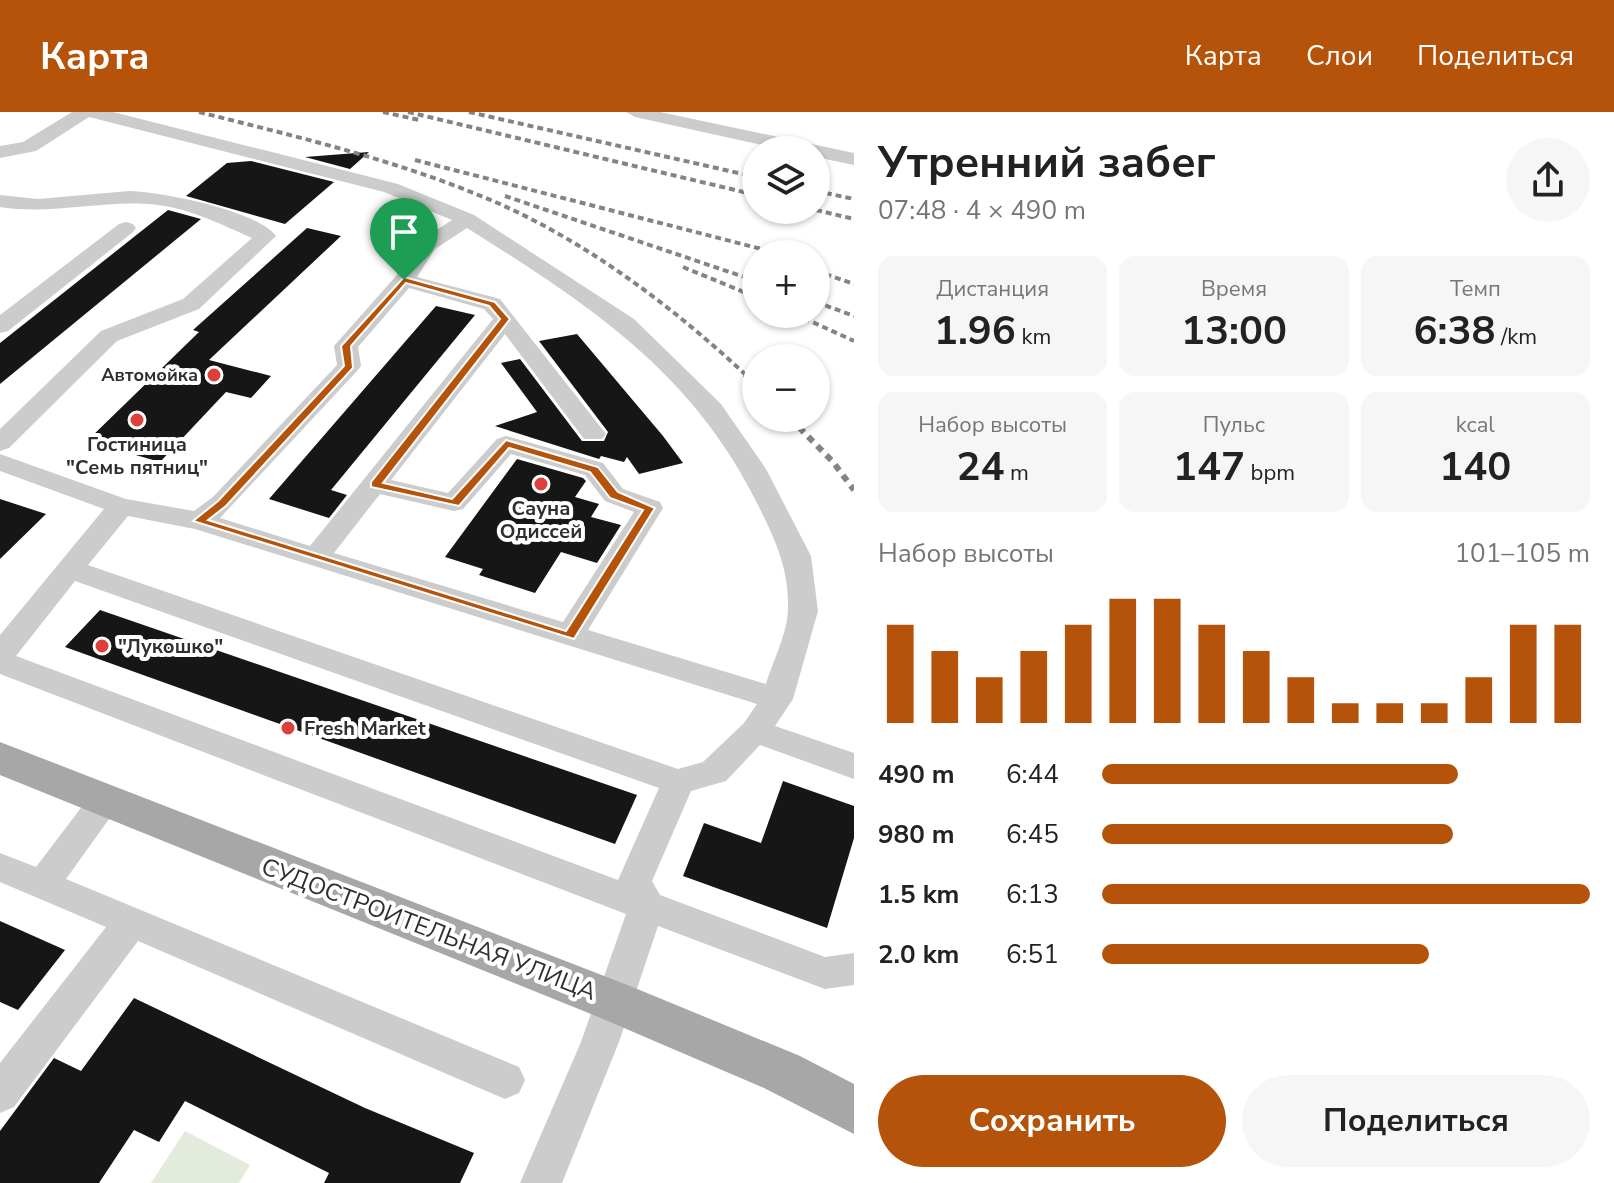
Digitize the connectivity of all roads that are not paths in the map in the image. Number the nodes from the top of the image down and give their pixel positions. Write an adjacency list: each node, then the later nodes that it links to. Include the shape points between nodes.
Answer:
1 (85, 112): 5 (street, via 29,147)
2 (91, 112): 9 (street, via 335,172)
3 (635, 112): 4 (street)
4 (748, 136)
5 (0, 152)
6 (830, 154): 7 (street)
7 (854, 159)
8 (0, 201): 15 (street, via 29,208 145,197 179,201 266,236 191,304 109,336)
9 (467, 219): 11 (street, via 427,245); 25 (street, via 626,324 712,409 753,469 799,570 803,611)
10 (126, 228): 13 (street)
11 (404, 280): 12 (street, via 492,304); 19 (street, via 346,346 349,366 222,503)
12 (505, 319): 14 (street); 17 (street)
13 (0, 326)
14 (593, 434)
15 (0, 443)
16 (0, 462): 18 (street)
17 (375, 485): 20 (street); 22 (street, via 454,503 506,444 594,469 614,495 650,508)
18 (121, 506): 19 (street); 21 (street)
19 (199, 521): 20 (street)
20 (315, 558): 22 (street)
21 (69, 569): 23 (street); 29 (street)
22 (569, 636): 25 (street)
23 (0, 655)
24 (0, 662): 33 (street)
25 (777, 699): 26 (street)
26 (755, 731): 28 (street); 29 (street, via 714,772)
27 (0, 758): 30 (main road, СУДОСТРОИТЕЛЬНАЯ УЛИЦА)
28 (854, 766)
29 (678, 782): 33 (street, via 634,882)
30 (105, 801): 32 (street); 36 (main road, СУДОСТРОИТЕЛЬНАЯ УЛИЦА)
31 (0, 867): 32 (street)
32 (42, 885): 34 (street)
33 (647, 906): 35 (street, via 825,973); 36 (street)
34 (131, 922): 37 (street); 38 (street)
35 (854, 969)
36 (613, 1001): 39 (main road, СУДОСТРОИТЕЛЬНАЯ УЛИЦА, via 782,1072); 40 (street)
37 (6, 1075)
38 (505, 1080)
39 (854, 1110)
40 (541, 1183)

